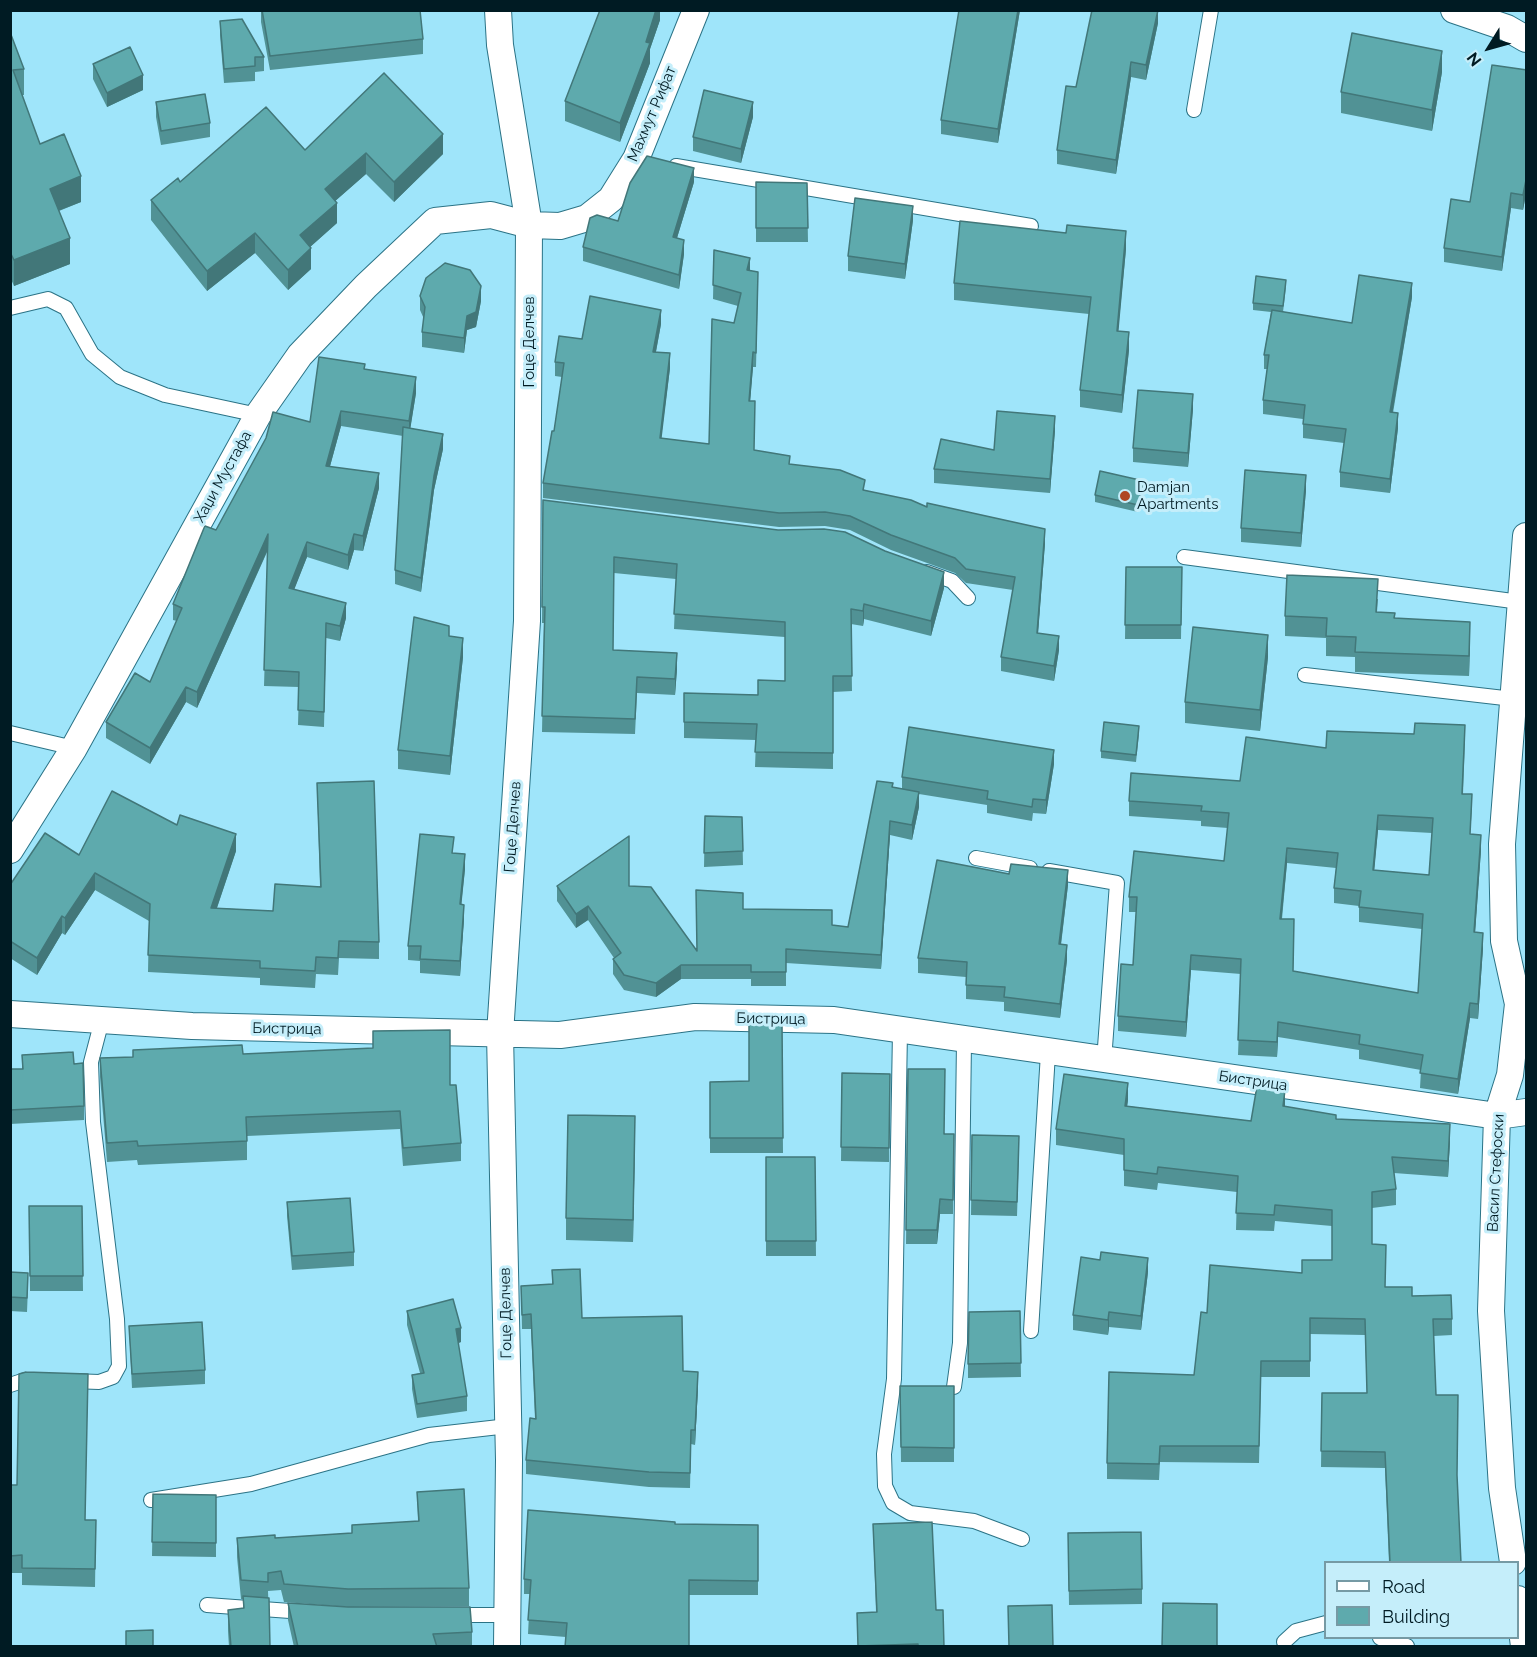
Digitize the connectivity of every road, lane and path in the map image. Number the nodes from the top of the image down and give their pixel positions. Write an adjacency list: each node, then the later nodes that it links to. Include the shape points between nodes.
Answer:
1 (498, 10): 8 (street, Гоце Делчев)
2 (696, 10): 7 (street, Махмут Рифат)
3 (1211, 10): 6 (lane)
4 (1454, 10): 5 (street)
5 (1517, 34)
6 (1194, 110)
7 (647, 161): 8 (street, Махмут Рифат, via 587,218 560,226); 9 (lane)
8 (528, 225): 11 (street, Хаџи Мустафа, via 491,215 435,222 300,355); 26 (street, Гоце Делчев, via 534,506)
9 (1030, 226)
10 (10, 308): 11 (lane, via 48,299 66,308 92,354 120,377 165,395)
11 (258, 415): 20 (street, Хаџи Мустафа)
12 (1527, 536): 16 (street, Васил Стефоски)
13 (1184, 557): 16 (lane)
14 (918, 569): 15 (lane, via 952,580)
15 (968, 598)
16 (1520, 602): 18 (street, Васил Стефоски)
17 (1305, 675): 18 (lane)
18 (1513, 699): 31 (street, Васил Стефоски, via 1502,844 1504,940 1518,1004 1510,1075)
19 (10, 733): 20 (lane)
20 (74, 748): 21 (street, Хаџи Мустафа)
21 (10, 850)
22 (976, 858): 29 (lane, via 1117,883)
23 (10, 1014): 24 (street, Бистрица)
24 (102, 1020): 26 (street, Бистрица); 33 (lane, via 91,1062 93,1122 119,1366 113,1377 99,1382 25,1380)
25 (900, 1031): 26 (street, Бистрица, via 834,1020 695,1017 560,1035); 27 (street, Бистрица); 37 (lane, via 894,1379 884,1454 885,1486 893,1503 910,1513 974,1521)
26 (500, 1034): 35 (street, Гоце Делчев)
27 (964, 1041): 28 (street, Бистрица); 34 (lane, via 960,1343)
28 (1048, 1053): 29 (street, Бистрица); 32 (lane)
29 (1104, 1060): 31 (street, Бистрица)
30 (1527, 1112): 31 (street, Бистрица)
31 (1497, 1116): 38 (street, Васил Стефоски, via 1491,1311 1502,1488)
32 (1031, 1331)
33 (10, 1385)
34 (954, 1387)
35 (508, 1426): 36 (lane, via 429,1435 251,1484); 43 (street, Гоце Делчев)
36 (151, 1500)
37 (1022, 1539)
38 (1512, 1561)
39 (207, 1605): 41 (lane)
40 (1519, 1607): 49 (street)
41 (324, 1614)
42 (439, 1616): 43 (lane)
43 (507, 1616): 47 (street, Гоце Делчев)
44 (1324, 1624): 46 (lane, via 1296,1631)
45 (1383, 1639): 48 (lane)
46 (1284, 1642)
47 (507, 1647)
48 (1407, 1647)
49 (1524, 1647)

